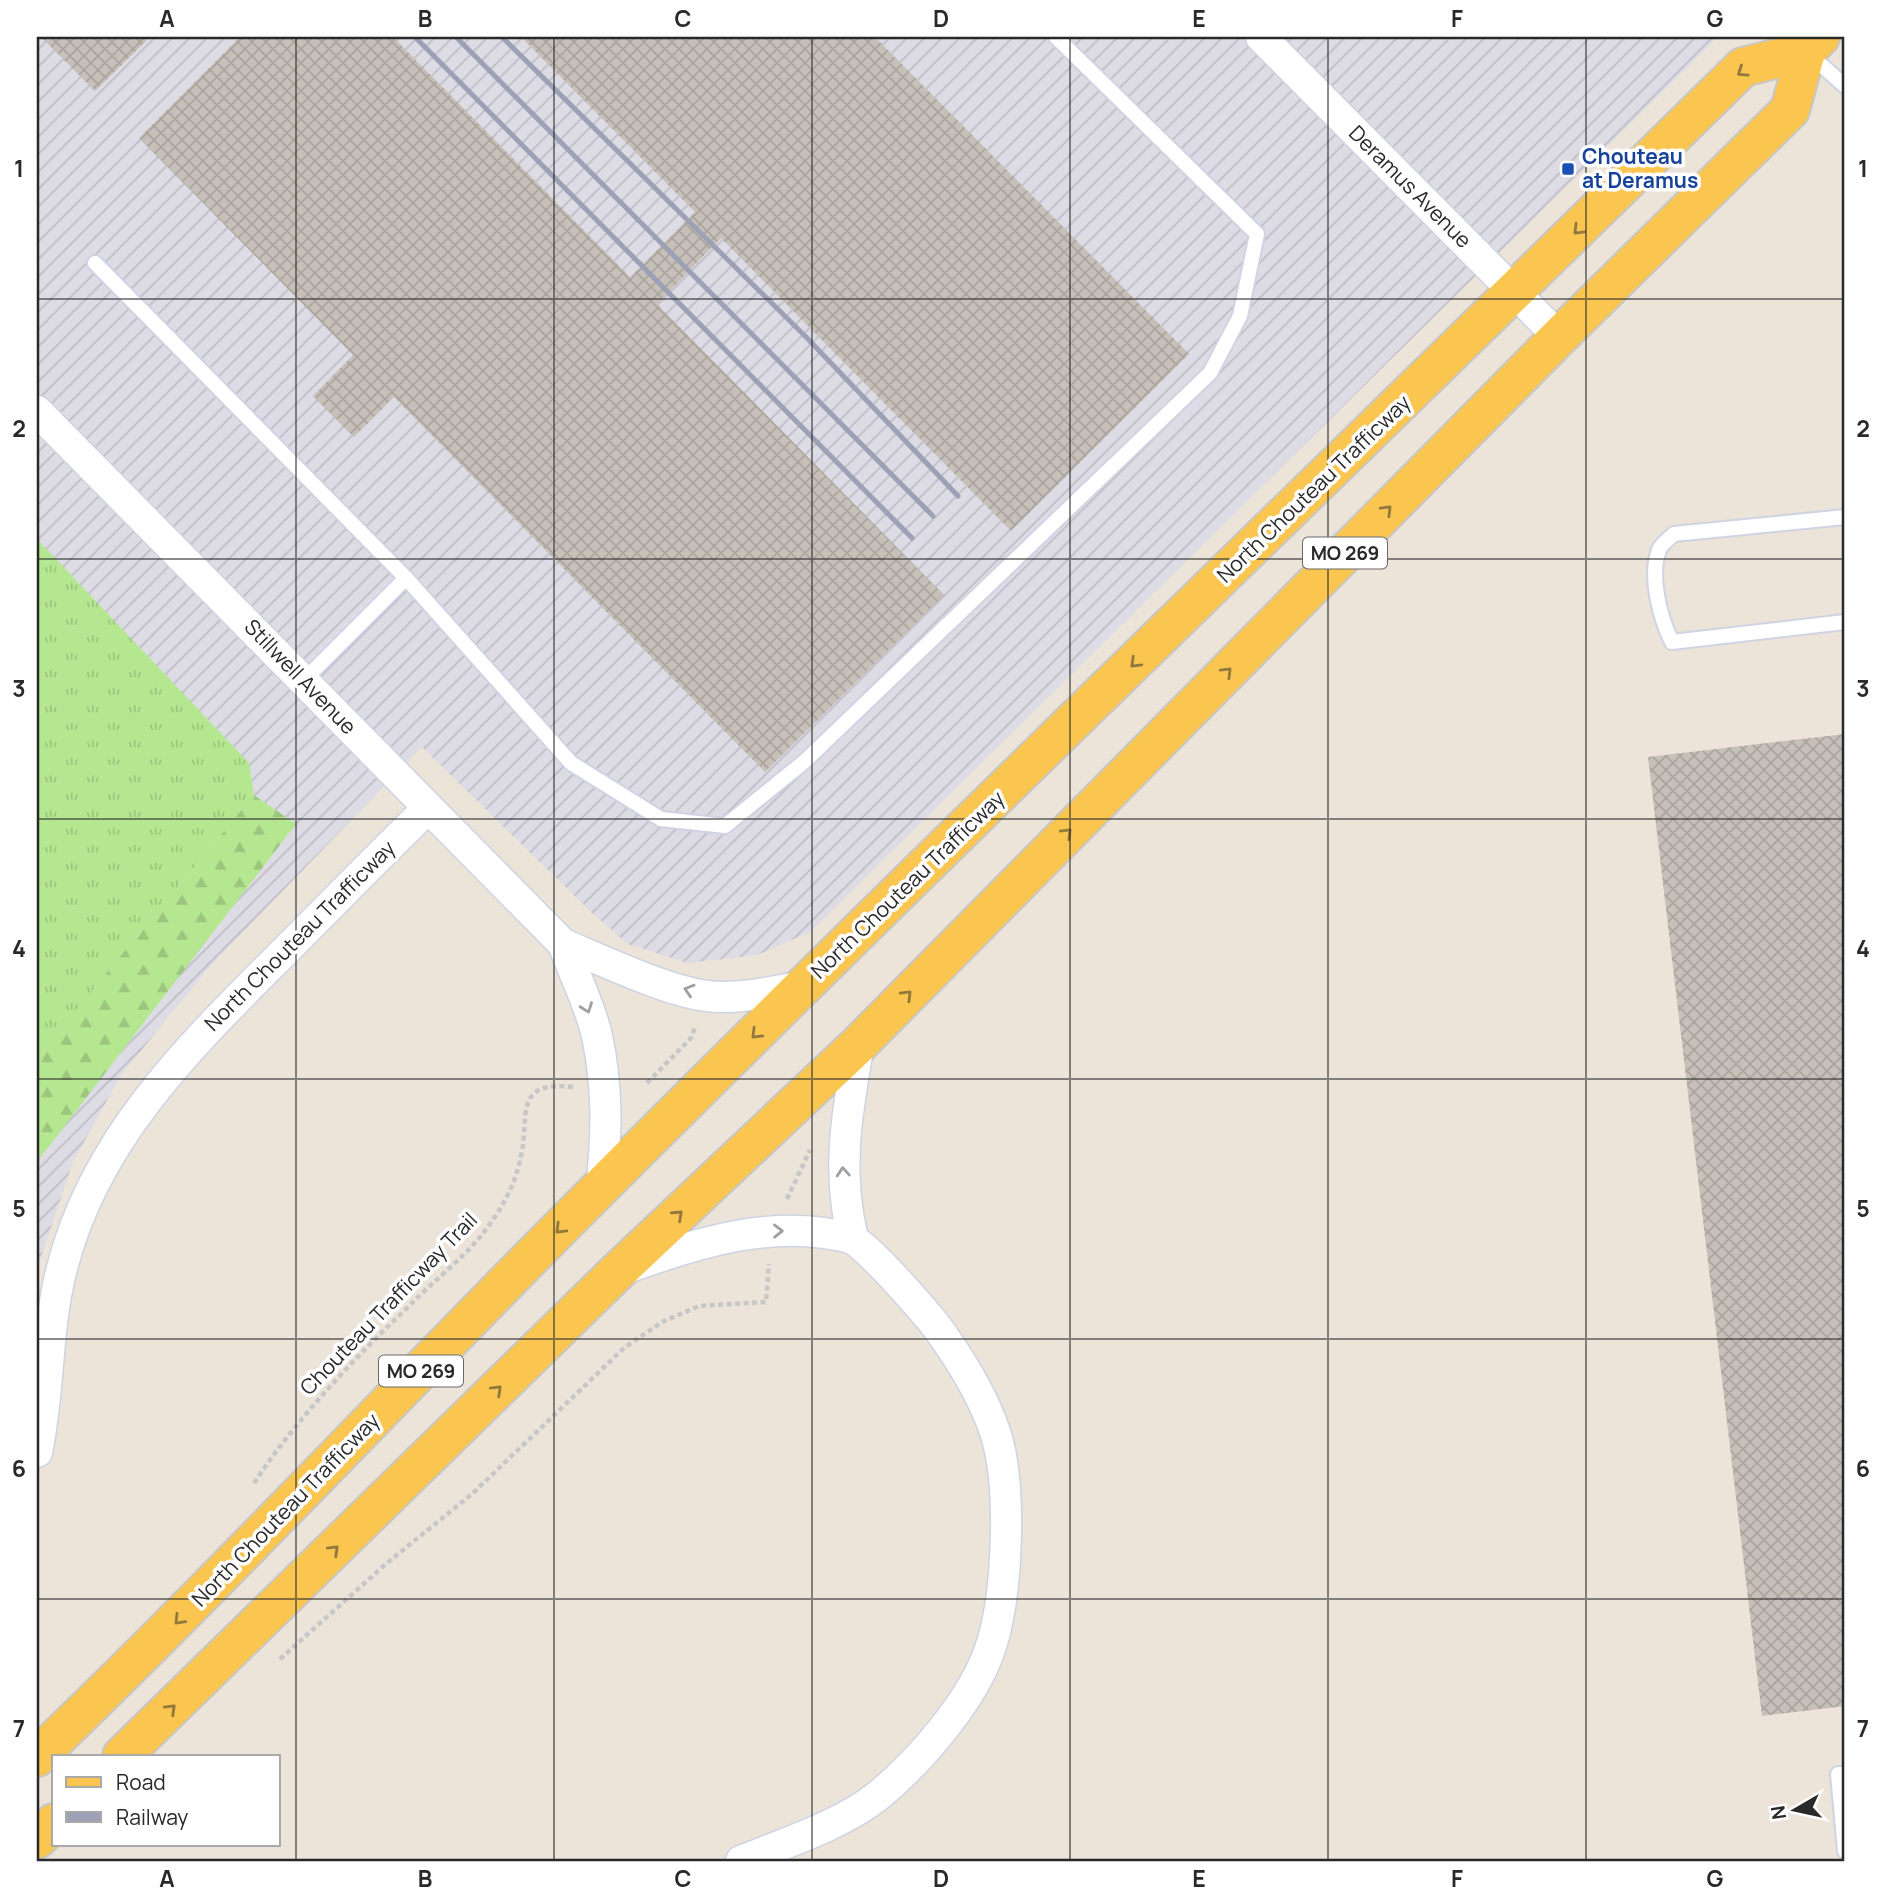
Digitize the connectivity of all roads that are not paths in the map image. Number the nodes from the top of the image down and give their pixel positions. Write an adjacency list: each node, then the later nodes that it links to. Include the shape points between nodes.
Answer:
1 (1056, 37): 10 (lane, via 1257,234 1240,316 1210,373 805,761 725,827 660,819 571,763)
2 (1261, 37): 6 (street, Deramus Avenue)
3 (1813, 44): 4 (lane); 6 (main road, North Chouteau Trafficway / MO 269, one-way to 6, via 1743,67); 7 (main road, MO 269, via 1790,110)
4 (1845, 86)
5 (95, 263): 10 (lane)
6 (1515, 292): 7 (street, Deramus Avenue); 15 (main road, North Chouteau Trafficway / MO 269, one-way to 15)
7 (1559, 337): 16 (main road, MO 269, one-way to 7)
8 (37, 411): 12 (street, Stillwell Avenue)
9 (1845, 517): 11 (lane, via 1674,534 1659,548 1655,574 1664,625 1672,642)
10 (406, 578): 12 (lane)
11 (1845, 622)
12 (304, 680): 13 (street, Stillwell Avenue)
13 (428, 808): 14 (street, Stillwell Avenue); 20 (street, North Chouteau Trafficway, via 176,1063 99,1170 62,1267 52,1313)
14 (563, 944): 15 (street, Stillwell Avenue, one-way to 14, via 706,996 616,967); 17 (street, Stillwell Avenue, one-way to 17, via 596,1034 606,1094)
15 (805, 986): 17 (main road, North Chouteau Trafficway / MO 269, one-way to 17)
16 (859, 1044): 18 (street, one-way to 16, via 846,1211 843,1146); 19 (main road, MO 269, one-way to 16)
17 (601, 1188): 22 (main road, North Chouteau Trafficway / MO 269, one-way to 22, via 164,1635)
18 (853, 1239): 19 (street, one-way to 18, via 741,1233 773,1231); 27 (street, via 936,1325 967,1369 996,1436 1006,1508 1003,1588 990,1650 959,1707 925,1753 877,1797 813,1832)
19 (618, 1271): 21 (main road, MO 269, one-way to 19)
20 (37, 1452)
21 (123, 1755)
22 (37, 1757)
23 (1845, 1774): 26 (lane, via 1838,1774)
24 (52, 1825): 25 (main road)
25 (37, 1839)
26 (1845, 1851)
27 (741, 1861)

